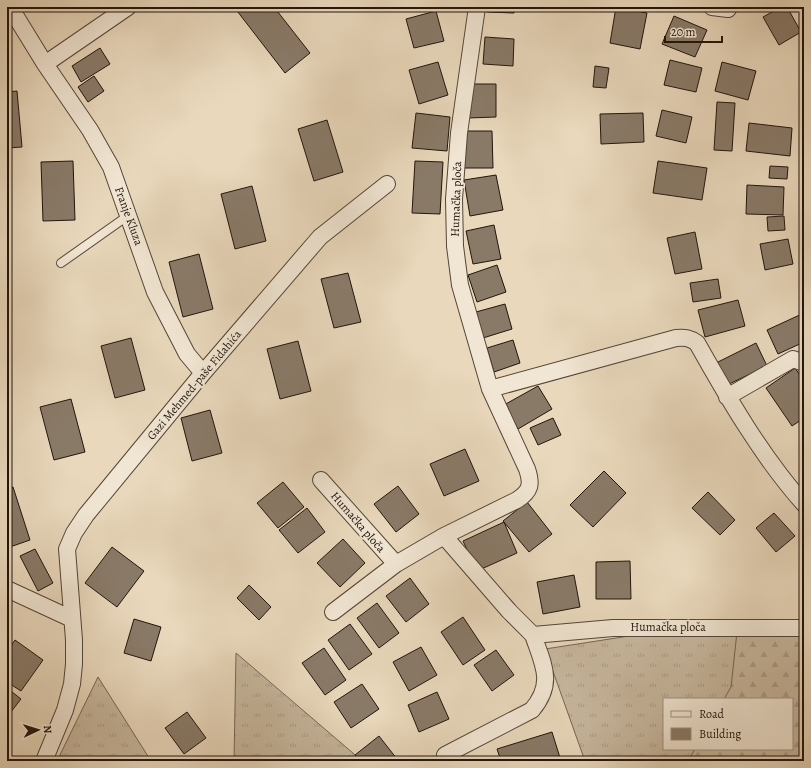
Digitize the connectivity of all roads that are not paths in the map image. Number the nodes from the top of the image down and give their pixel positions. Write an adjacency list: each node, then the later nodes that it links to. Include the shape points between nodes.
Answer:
1 (10, 7): 6 (street, Franje Kluza)
2 (128, 7): 6 (street)
3 (477, 7): 12 (street, Humačka ploča, via 459,140 454,199 455,246 460,285)
4 (712, 7): 5 (street)
5 (729, 7)
6 (45, 64): 8 (street, Franje Kluza, via 90,130 111,167)
7 (387, 184): 11 (street, Gazi Mehmed-paše Fidahića, via 320,237)
8 (129, 215): 9 (lane); 11 (street, Franje Kluza, via 155,292 187,354)
9 (61, 263)
10 (804, 363): 13 (street, via 793,359)
11 (203, 373): 20 (street, Gazi Mehmed-paše Fidahića, via 74,533 67,549)
12 (490, 389): 13 (street, via 684,337 696,343); 16 (street, Humačka ploča, via 528,469 529,488 525,495 517,500)
13 (727, 398): 15 (street, via 785,483)
14 (321, 480): 17 (street, Humačka ploča)
15 (804, 504)
16 (444, 536): 17 (street, Humačka ploča); 22 (street)
17 (396, 564): 19 (street, Humačka ploča)
18 (7, 589): 20 (street)
19 (333, 612)
20 (72, 619): 24 (street, Gazi Mehmed-paše Fidahića, via 72,684 65,710)
21 (804, 628): 22 (street, Humačka ploča, via 612,628)
22 (533, 635): 23 (street, via 546,672 543,694 538,702 532,710)
23 (445, 755)
24 (44, 761)

